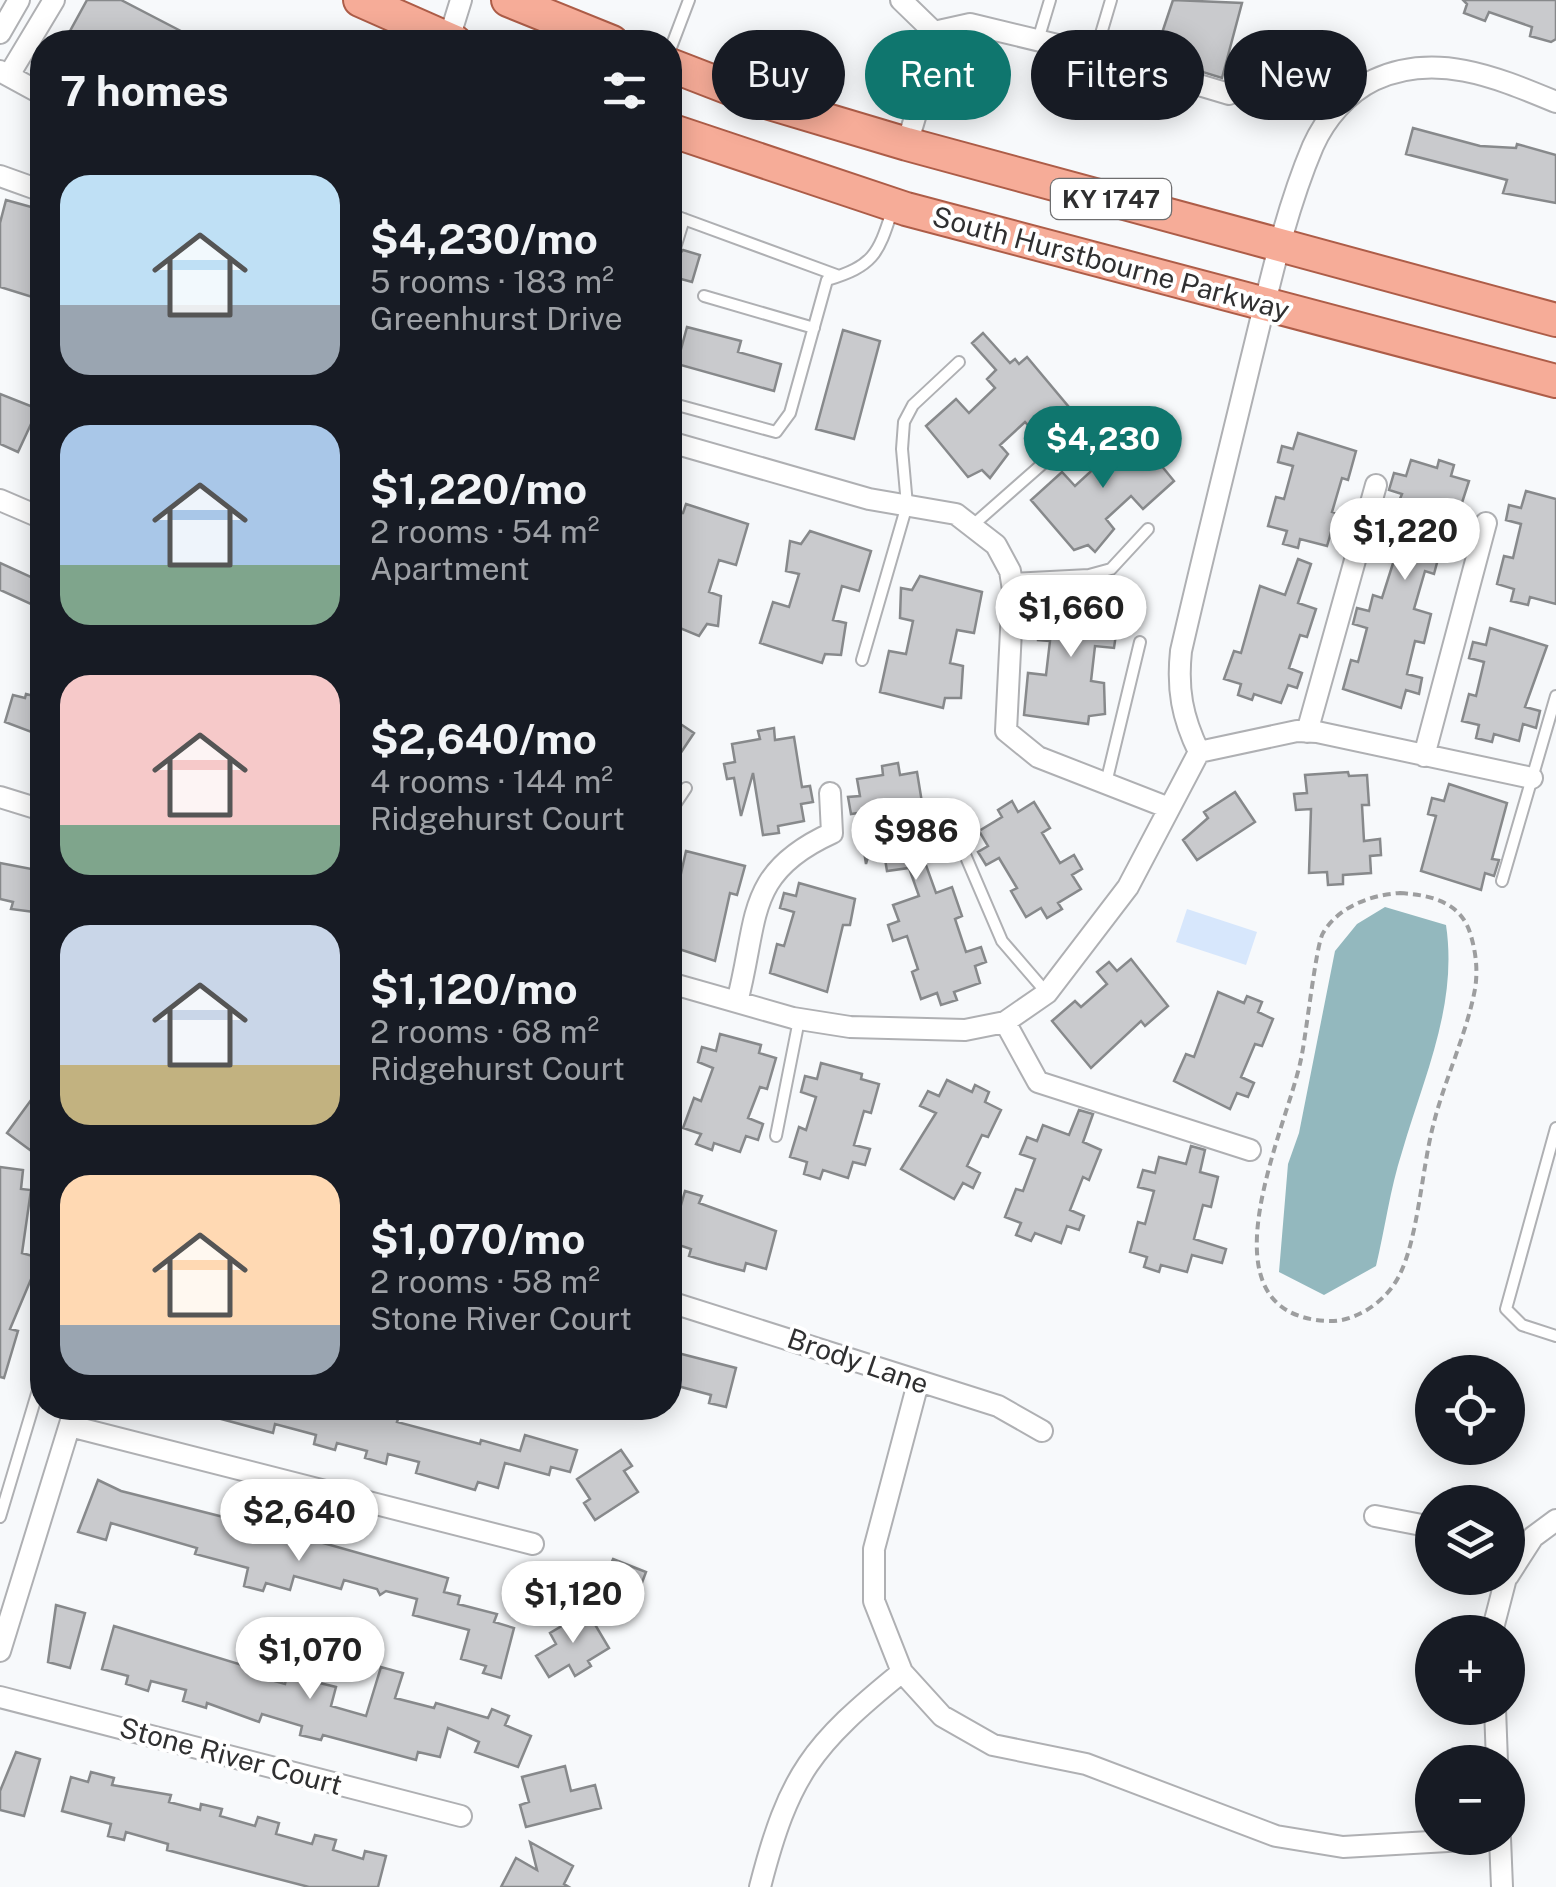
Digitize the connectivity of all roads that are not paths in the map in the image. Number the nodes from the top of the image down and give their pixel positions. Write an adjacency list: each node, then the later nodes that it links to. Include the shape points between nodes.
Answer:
1 (19, 0): 20 (street)
2 (54, 0): 10 (street)
3 (360, 0): 11 (main road)
4 (461, 0): 12 (street)
5 (508, 0): 13 (main road)
6 (689, 0): 14 (lane)
7 (901, 0): 15 (street)
8 (1050, 0): 18 (lane)
9 (1111, 0): 19 (lane)
10 (33, 30)
11 (424, 30)
12 (453, 30)
13 (582, 30)
14 (678, 30)
15 (932, 30)
16 (943, 30): 17 (street, via 970,24)
17 (996, 30)
18 (1041, 30)
19 (1102, 30)
20 (0, 33)
21 (30, 35): 23 (street)
22 (682, 70): 28 (main road, KY 1747)
23 (4, 73): 24 (street)
24 (30, 87)
25 (1556, 102): 34 (street, via 1460,69 1416,69 1375,80 1345,100 1314,144)
26 (914, 120): 28 (street)
27 (682, 134): 31 (main road, South Hurstbourne Parkway / KY 1747)
28 (907, 144): 34 (main road, KY 1747)
29 (0, 176): 30 (street)
30 (30, 187)
31 (894, 205): 35 (lane, via 880,248 864,267); 37 (main road, South Hurstbourne Parkway / KY 1747)
32 (684, 219): 33 (lane); 35 (lane)
33 (682, 225)
34 (1282, 245): 37 (street); 38 (main road, KY 1747)
35 (840, 276): 39 (lane, via 827,280)
36 (704, 296): 39 (lane)
37 (1266, 302): 41 (main road, South Hurstbourne Parkway / KY 1747); 57 (street, via 1181,651 1183,720)
38 (1556, 320)
39 (814, 328): 42 (lane, via 790,413 776,432)
40 (958, 362): 47 (lane, via 912,405 904,422)
41 (1556, 381)
42 (682, 405)
43 (1073, 437): 50 (lane)
44 (682, 445): 47 (street)
45 (1376, 484): 56 (street)
46 (0, 500): 48 (street)
47 (908, 505): 50 (street, via 956,514); 54 (lane)
48 (30, 513)
49 (1486, 523): 58 (street)
50 (974, 525): 52 (street, via 996,546)
51 (1148, 529): 52 (lane, via 1111,569)
52 (1012, 579): 60 (street, via 1006,732 1038,757)
53 (1140, 642): 60 (lane)
54 (862, 660)
55 (1556, 696): 59 (lane)
56 (1308, 732): 57 (street); 58 (street)
57 (1200, 752): 66 (street)
58 (1424, 756): 59 (street)
59 (1532, 778): 68 (lane)
60 (1106, 784): 66 (street)
61 (686, 788): 63 (lane)
62 (830, 793): 71 (street, via 832,833 768,878)
63 (682, 794)
64 (0, 797): 65 (street)
65 (30, 806)
66 (1169, 808): 70 (street, via 1128,887)
67 (950, 822): 70 (lane, via 1002,941)
68 (1502, 882)
69 (682, 987): 71 (street)
70 (1047, 993): 73 (street)
71 (737, 1002): 72 (street)
72 (800, 1019): 73 (street, via 908,1031); 75 (lane)
73 (1005, 1022): 76 (street, via 1038,1082)
74 (1556, 1128): 78 (lane, via 1506,1309 1522,1325)
75 (776, 1136)
76 (1260, 1153)
77 (682, 1305): 79 (street, Brody Lane)
78 (1556, 1336)
79 (918, 1383): 83 (street, Brody Lane, via 998,1406); 91 (street, via 874,1550 874,1601)
80 (30, 1416): 85 (lane)
81 (71, 1420): 90 (street)
82 (83, 1420): 88 (street)
83 (1042, 1431)
84 (1375, 1516): 87 (street)
85 (0, 1517)
86 (1556, 1520): 89 (street)
87 (1415, 1523)
88 (533, 1544)
89 (1525, 1549)
90 (0, 1651)
91 (902, 1672): 94 (street, via 942,1716 992,1745 1086,1764 1276,1836 1343,1847); 96 (street, via 839,1723 801,1770 777,1819)
92 (0, 1697): 93 (street, Stone River Court)
93 (461, 1816)
94 (1415, 1843)
95 (1501, 1855): 97 (street)
96 (760, 1887)
97 (1502, 1887)

